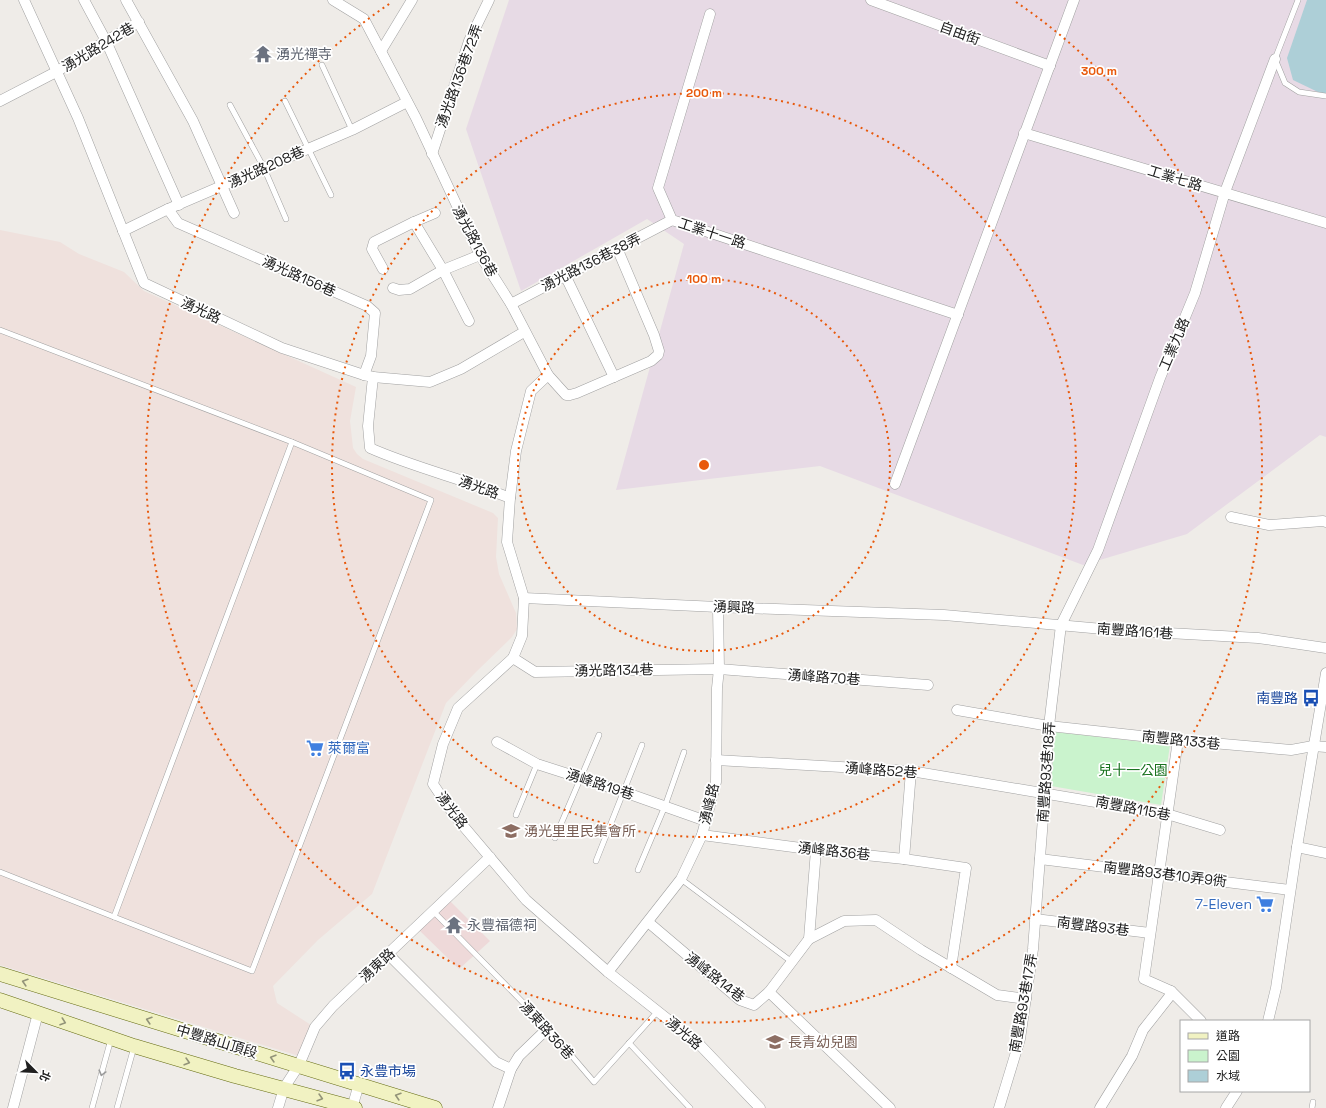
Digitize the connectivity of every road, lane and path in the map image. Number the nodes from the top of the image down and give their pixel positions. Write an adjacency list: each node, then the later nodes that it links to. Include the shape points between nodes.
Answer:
1 (24, 0): 17 (street, 湧光路)
2 (84, 0): 12 (street)
3 (126, 0): 11 (street)
4 (333, 0): 13 (street, 湧光路136巷, via 364,19)
5 (412, 0): 13 (street)
6 (489, 0): 26 (street, 湧光路136巷72弄, via 469,41)
7 (871, 0): 16 (street, 自由街)
8 (1074, 0): 16 (street)
9 (1298, 0): 14 (lane)
10 (710, 14): 36 (street, 工業十一路, via 658,188)
11 (139, 22): 12 (street, 湧光路242巷); 28 (street, via 194,121)
12 (106, 41): 17 (street, 湧光路242巷); 31 (street)
13 (380, 51): 21 (street, 湧光路136巷)
14 (1275, 59): 18 (lane, via 1285,83 1299,92); 29 (street, 工業九路)
15 (322, 65): 23 (lane)
16 (1050, 66): 24 (street)
17 (56, 72): 19 (street, 湧光路242巷); 39 (street, 湧光路, via 78,118)
18 (1326, 96)
19 (0, 101)
20 (285, 101): 25 (lane)
21 (407, 102): 23 (street, 湧光路208巷); 26 (street, 湧光路136巷)
22 (230, 105): 27 (lane)
23 (352, 130): 25 (street, 湧光路208巷)
24 (1024, 133): 29 (street, 工業七路); 47 (street)
25 (308, 149): 27 (street, 湧光路208巷); 30 (lane)
26 (432, 154): 41 (street, 湧光路136巷)
27 (264, 168): 28 (street, 湧光路208巷); 35 (lane)
28 (223, 186): 31 (street, 湧光路208巷); 33 (street)
29 (1226, 193): 38 (street, 工業七路); 62 (street, 工業九路, via 1195,293 1160,378 1098,550)
30 (331, 195)
31 (179, 205): 32 (street, 湧光路208巷)
32 (168, 209): 39 (street, 湧光路208巷); 52 (street, 湧光路156巷, via 178,223 367,306 375,313)
33 (234, 213)
34 (435, 213): 37 (street)
35 (286, 219)
36 (672, 220): 40 (street, 湧光路136巷38弄); 47 (street, 工業十一路)
37 (414, 222): 42 (street, via 374,242 372,248); 43 (street)
38 (1326, 223)
39 (123, 231): 52 (street, 湧光路, via 144,283 282,348)
40 (616, 248): 44 (street, 湧光路136巷38弄); 53 (street, via 659,351 651,361)
41 (480, 255): 43 (street); 46 (street, 湧光路136巷)
42 (383, 269)
43 (443, 270): 45 (street, via 410,289); 48 (street)
44 (565, 275): 46 (street, 湧光路136巷38弄); 53 (street)
45 (393, 288)
46 (511, 304): 50 (street, 湧光路136巷)
47 (958, 314): 55 (street)
48 (469, 321)
49 (0, 330): 54 (lane)
50 (524, 332): 51 (street, 湧光路136巷); 52 (street, via 461,369 430,382)
51 (548, 375): 53 (street, 湧光路136巷, via 566,395); 56 (street, via 531,392 516,451)
52 (368, 376): 56 (street, 湧光路, via 370,448)
53 (614, 377)
54 (292, 442): 103 (lane); 103 (lane, via 431,500 429,507 252,970)
55 (895, 484)
56 (510, 498): 59 (street, 湧光路, via 507,542)
57 (1231, 517): 58 (street, via 1268,525)
58 (1326, 522)
59 (524, 598): 60 (street, 湧興路); 64 (street, 湧光路, via 522,636)
60 (718, 607): 61 (street, 湧興路); 65 (street, 湧峰路)
61 (944, 615): 62 (street, 南豐路161巷)
62 (1061, 625): 63 (street, 南豐路161巷, via 1258,638); 69 (street, 南豐路93巷18弄)
63 (1326, 648)
64 (513, 658): 65 (street, 湧光路134巷, via 535,672); 93 (street, 湧光路, via 458,708 443,744 433,784 454,815)
65 (719, 669): 67 (street, 湧峰路70巷); 77 (street, 湧峰路)
66 (1326, 673): 74 (street)
67 (928, 685)
68 (957, 710): 69 (street, 南豐路133巷)
69 (1049, 726): 71 (street, 南豐路133巷); 82 (street, 南豐路93巷18弄)
70 (599, 735): 80 (lane)
71 (1178, 740): 74 (street, 南豐路133巷, via 1292,750); 84 (street)
72 (497, 742): 78 (street, 湧峰路19巷)
73 (642, 745): 81 (lane)
74 (1313, 746): 75 (street, 南豐路133巷); 90 (street)
75 (1326, 747)
76 (684, 752): 83 (lane)
77 (716, 760): 79 (street, 湧峰路52巷); 86 (street, 湧峰路, via 716,782)
78 (537, 764): 80 (street, 湧峰路19巷); 85 (lane)
79 (911, 771): 82 (street, 湧峰路52巷); 94 (street)
80 (581, 778): 81 (street, 湧峰路19巷); 89 (lane)
81 (624, 792): 83 (street, 湧峰路19巷); 96 (lane)
82 (1045, 792): 84 (street, 南豐路115巷); 95 (street, 南豐路93巷18弄)
83 (665, 806): 86 (street, 湧峰路19巷); 97 (lane)
84 (1167, 814): 87 (street, 南豐路115巷); 99 (street)
85 (516, 815)
86 (706, 821): 88 (street, 湧峰路)
87 (1220, 830)
88 (702, 835): 91 (street, 湧峰路36巷); 100 (street, 湧峰路)
89 (555, 838)
90 (1297, 847): 92 (street); 101 (street)
91 (816, 850): 94 (street, 湧峰路36巷); 107 (street)
92 (1326, 853)
93 (490, 857): 102 (street, 湧東路); 111 (street, 湧光路, via 526,900)
94 (904, 859): 110 (street, 湧峰路36巷, via 966,868)
95 (1040, 859): 99 (street, 南豐路93巷10弄9衖); 104 (street, 南豐路93巷18弄)
96 (596, 861)
97 (638, 870)
98 (0, 872): 103 (lane)
99 (1159, 872): 101 (street, 南豐路93巷10弄9衖); 106 (street)
100 (681, 879): 105 (street, 湧峰路); 109 (lane)
101 (1290, 890): 120 (street, via 1276,988)
102 (433, 911): 108 (street, 湧東路); 121 (lane, 湧東路36巷)
103 (114, 917)
104 (1035, 919): 106 (street, 南豐路93巷); 115 (street, 南豐路93巷17弄)
105 (648, 922): 111 (street, 湧峰路); 114 (street, 湧峰路14巷, via 740,1000 754,1006)
106 (1150, 933): 113 (street, via 1144,979)
107 (809, 939): 109 (street, 湧峰路14巷); 110 (street, via 844,921 876,920)
108 (388, 954): 125 (street, 湧東路, via 333,1006 315,1027); 126 (street, via 496,1062)
109 (792, 962): 114 (street, 湧峰路14巷)
110 (951, 968): 115 (street, via 997,995)
111 (608, 972): 117 (street, 湧光路)
112 (0, 974): 125 (main road, 中豐路山頂段, one-way to 112)
113 (1171, 991): 119 (street); 141 (street, via 1143,1030 1132,1056)
114 (768, 992): 139 (street)
115 (1026, 999): 140 (street, 南豐路93巷17弄, via 1020,1039)
116 (0, 1000): 118 (main road, 中豐路山頂段)
117 (658, 1011): 123 (lane, 湧東路36巷); 138 (street, 湧光路, via 699,1044)
118 (38, 1013): 122 (main road, 中豐路山頂段, one-way to 122); 130 (street)
119 (1200, 1020)
120 (1268, 1020)
121 (548, 1028): 123 (lane, 湧東路36巷, via 594,1082); 126 (street, via 518,1056)
122 (111, 1038): 124 (main road, 中豐路山頂段); 131 (lane, one-way to 131)
123 (629, 1043): 137 (lane)
124 (134, 1046): 128 (main road, 中豐路山頂段, one-way to 128); 132 (lane)
125 (299, 1065): 127 (main road, 中豐路山頂段); 128 (street, 湧東路)
126 (511, 1069): 136 (street)
127 (359, 1084): 134 (street); 135 (main road, 中豐路山頂段, one-way to 127)
128 (284, 1088): 133 (street, 湧東路); 134 (main road, 中豐路山頂段, one-way to 134)
129 (1236, 1092): 142 (street)
130 (13, 1108)
131 (92, 1108)
132 (117, 1108)
133 (278, 1108)
134 (353, 1108)
135 (435, 1108)
136 (498, 1108)
137 (690, 1108)
138 (760, 1108)
139 (890, 1108)
140 (999, 1108)
141 (1100, 1108)
142 (1226, 1108)

